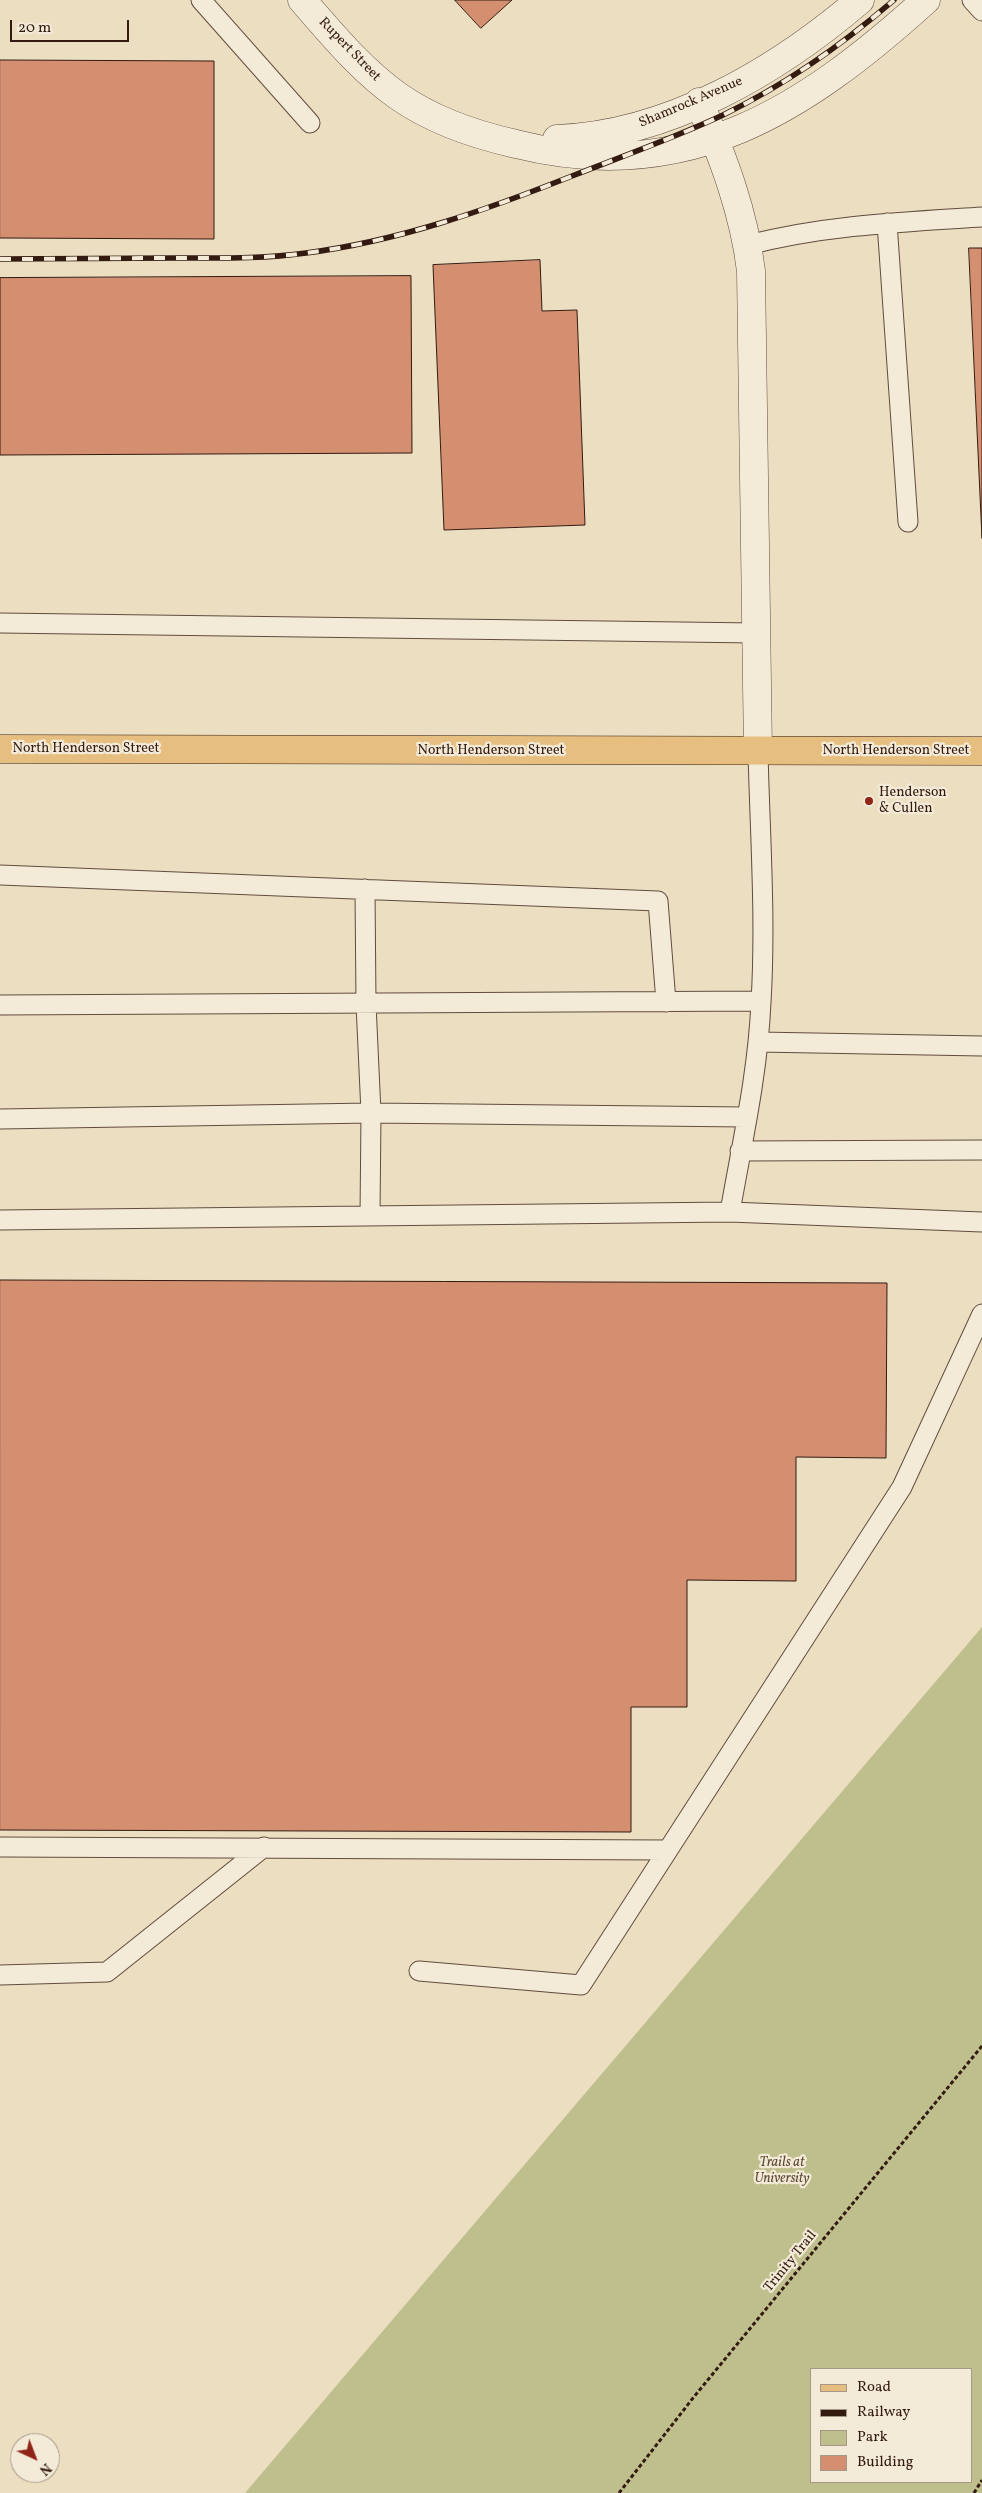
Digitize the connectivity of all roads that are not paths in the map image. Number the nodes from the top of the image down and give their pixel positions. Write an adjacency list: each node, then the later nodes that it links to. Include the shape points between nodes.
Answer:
1 (201, 0): 8 (lane)
2 (302, 0): 9 (street, Rupert Street, via 372,76 399,97)
3 (860, 0): 7 (street, Shamrock Avenue, via 797,50 727,90)
4 (926, 0): 10 (street, via 857,60 821,85 779,111)
5 (972, 0): 6 (lane)
6 (982, 11)
7 (699, 102): 9 (street, Shamrock Avenue, via 648,123 594,136 522,138); 10 (street)
8 (310, 123)
9 (452, 123): 10 (street, via 529,148 581,155 663,152)
10 (715, 140): 13 (street, via 740,211)
11 (982, 217): 12 (lane)
12 (887, 223): 13 (lane, via 817,230); 14 (lane)
13 (748, 245): 16 (street, via 752,298)
14 (908, 522)
15 (0, 623): 16 (lane)
16 (756, 633): 18 (street)
17 (0, 749): 18 (main road, North Henderson Street)
18 (758, 752): 19 (main road, North Henderson Street); 22 (lane)
19 (982, 752)
20 (0, 875): 21 (lane)
21 (365, 889): 23 (lane, via 658,901); 24 (lane)
22 (761, 1001): 23 (lane); 26 (lane)
23 (666, 1002): 24 (lane)
24 (366, 1004): 25 (lane); 28 (lane)
25 (0, 1005)
26 (758, 1042): 27 (lane); 29 (lane)
27 (982, 1046)
28 (371, 1114): 29 (lane); 30 (lane); 34 (lane)
29 (746, 1117): 32 (lane)
30 (0, 1119)
31 (982, 1150): 32 (lane)
32 (740, 1152): 33 (lane)
33 (730, 1212): 34 (lane); 36 (lane)
34 (370, 1216): 35 (lane)
35 (0, 1220)
36 (982, 1222)
37 (982, 1314): 40 (lane, via 902,1487)
38 (0, 1847): 39 (lane)
39 (264, 1847): 40 (lane); 42 (lane, via 107,1972)
40 (668, 1850): 41 (lane, via 581,1985)
41 (419, 1971)
42 (0, 1975)

